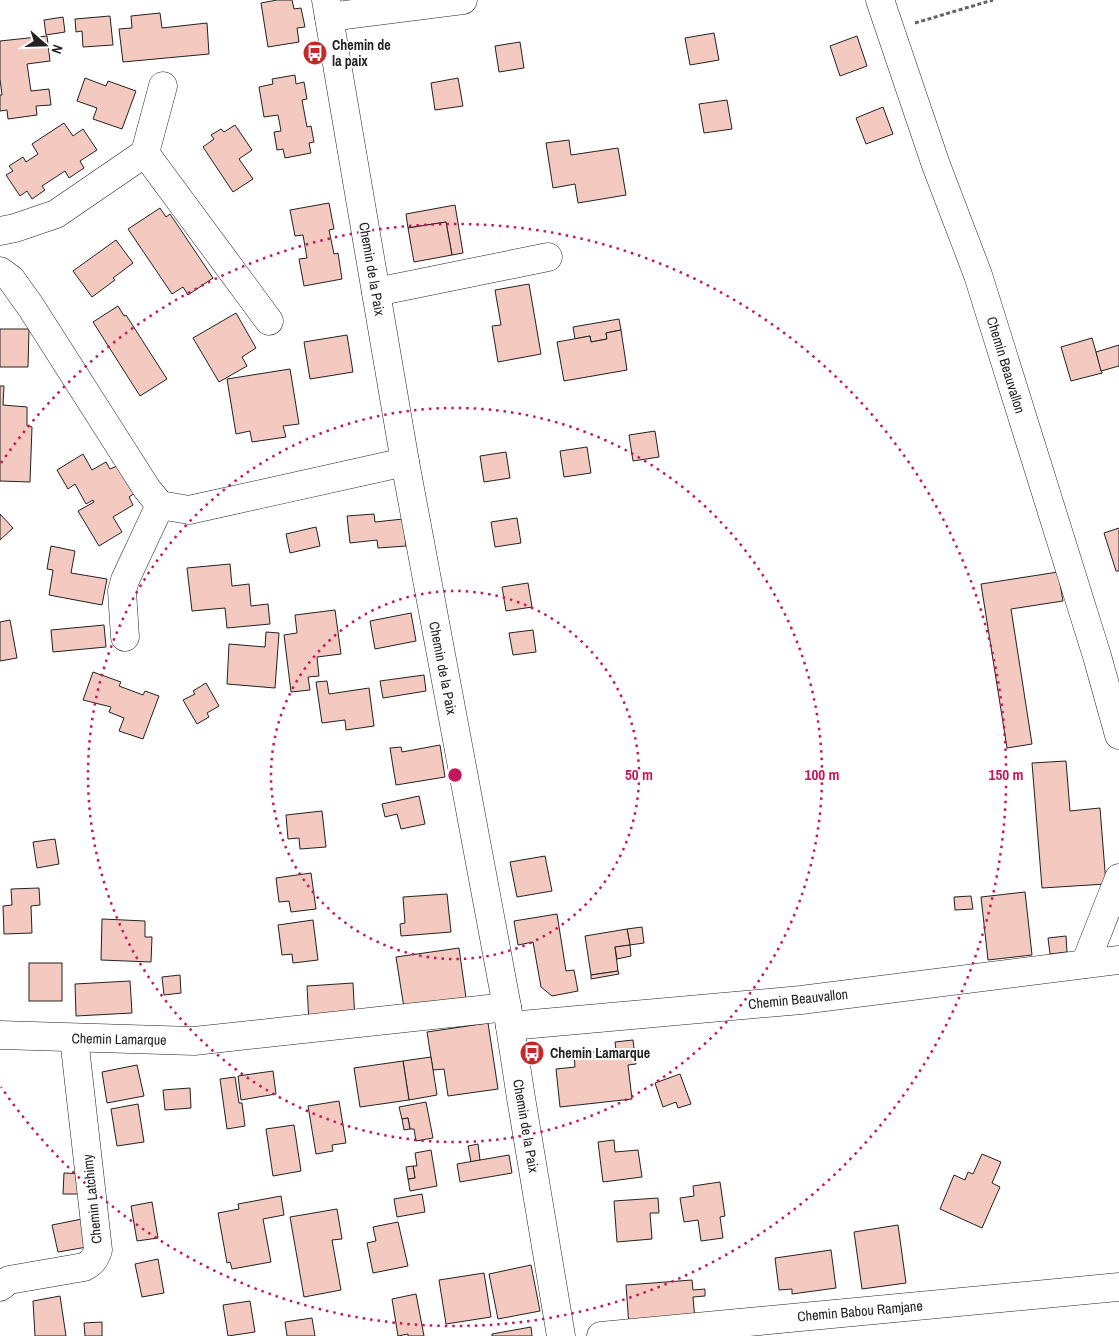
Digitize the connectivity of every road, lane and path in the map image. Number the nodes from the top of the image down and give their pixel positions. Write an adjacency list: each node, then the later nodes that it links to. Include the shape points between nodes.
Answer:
1 (463, 0): 4 (street)
2 (880, 0): 5 (street, Chemin Beauvallon)
3 (993, 0): 5 (path)
4 (327, 8): 11 (street, Chemin de la Paix)
5 (890, 31): 16 (street, Chemin Beauvallon, via 978,275)
6 (163, 86): 7 (street)
7 (145, 153): 8 (street, via 56,214); 12 (street)
8 (0, 231)
9 (548, 257): 11 (street)
10 (0, 271): 14 (street, via 11,279 31,308)
11 (376, 292): 13 (street, Chemin de la Paix)
12 (269, 321)
13 (405, 462): 14 (street, via 189,510); 20 (street, Chemin de la Paix)
14 (160, 505): 15 (street, via 124,580)
15 (125, 636)
16 (1119, 735)
17 (1119, 878): 19 (street)
18 (1119, 960): 19 (street, Chemin Beauvallon)
19 (1084, 964): 20 (street, Chemin Beauvallon, via 801,1000)
20 (508, 1016): 22 (street, Chemin Lamarque, via 194,1041); 25 (street, Chemin de la Paix)
21 (0, 1035): 22 (street, Chemin Lamarque)
22 (74, 1038): 23 (street, Chemin Latchimy, via 98,1250 96,1258 84,1267 9,1280)
23 (0, 1287)
24 (1119, 1287): 26 (street, Chemin Babou Ramjane)
25 (561, 1336)
26 (601, 1336)

